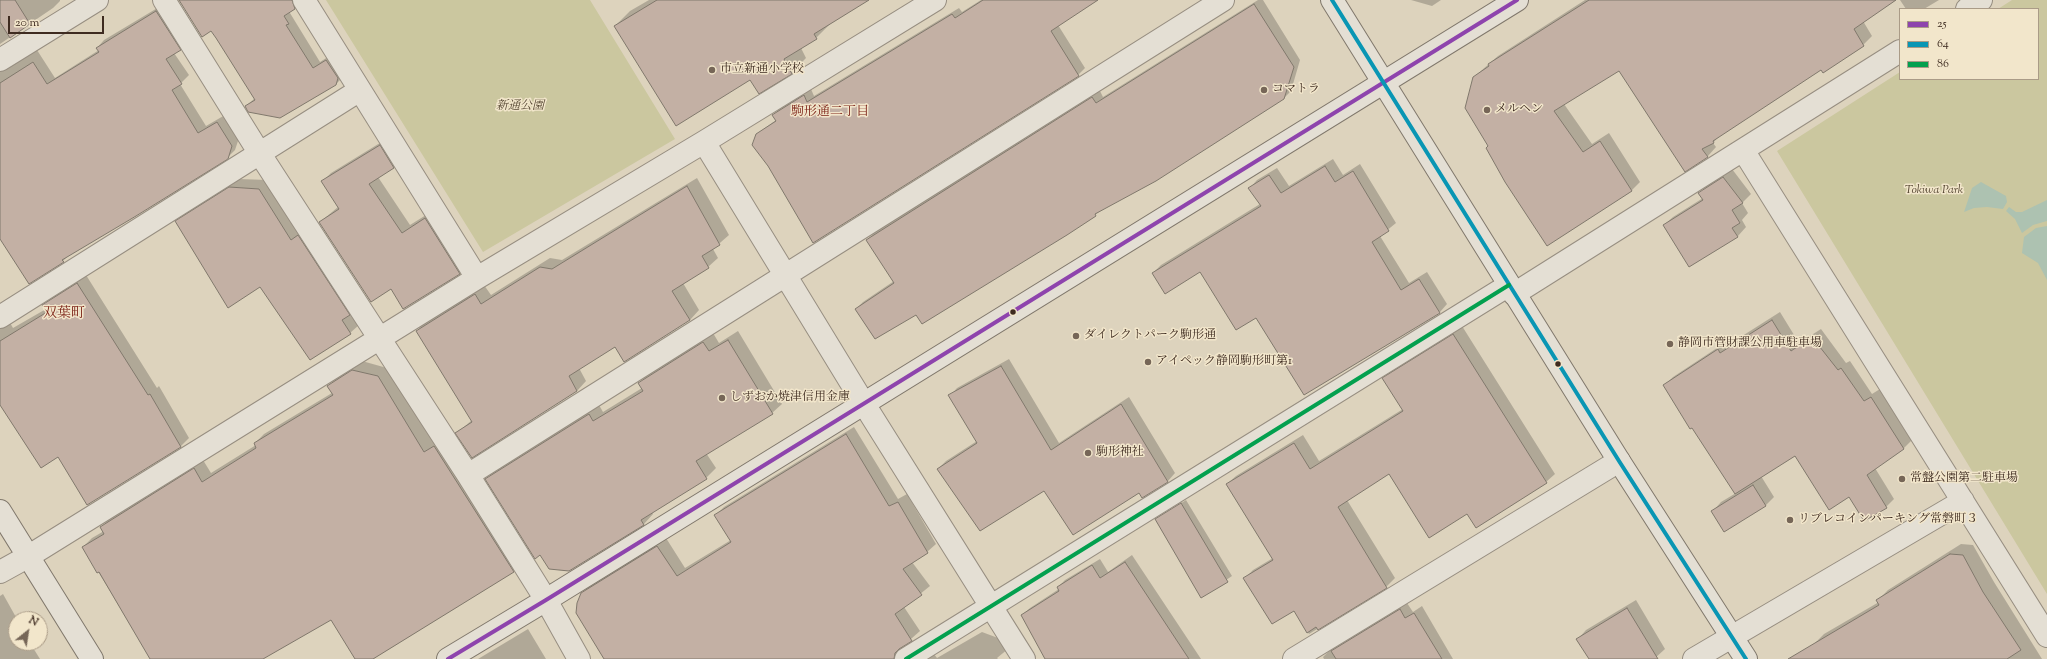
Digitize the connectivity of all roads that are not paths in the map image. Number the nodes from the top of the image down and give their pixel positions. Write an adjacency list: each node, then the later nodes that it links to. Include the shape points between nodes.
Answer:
1 (98, 0): 11 (street)
2 (164, 0): 16 (street)
3 (304, 0): 13 (street)
4 (935, 0): 14 (street)
5 (1223, 0): 17 (street)
6 (1332, 0): 12 (street)
7 (1517, 0): 12 (street)
8 (1981, 0): 9 (street)
9 (1968, 8)
10 (1899, 52): 15 (street)
11 (0, 60)
12 (1384, 82): 19 (street); 22 (street)
13 (360, 90): 16 (street); 18 (street)
14 (704, 142): 17 (street); 18 (street)
15 (1743, 150): 19 (street); 25 (street)
16 (260, 154): 20 (street); 21 (street)
17 (785, 276): 22 (street); 24 (street)
18 (477, 278): 21 (street)
19 (1512, 290): 23 (street); 30 (street)
20 (0, 317)
21 (380, 338): 24 (street); 27 (street)
22 (864, 404): 29 (street); 30 (street)
23 (1619, 461): 31 (street); 38 (street)
24 (468, 475): 29 (street)
25 (1963, 501): 31 (street); 32 (street)
26 (0, 511): 27 (street)
27 (29, 556): 28 (street); 33 (street)
28 (0, 572)
29 (546, 600): 34 (street); 35 (street)
30 (991, 607): 36 (street); 37 (street)
31 (1732, 636): 39 (street); 40 (street)
32 (2047, 636)
33 (92, 659)
34 (448, 659)
35 (579, 659)
36 (906, 659)
37 (1024, 659)
38 (1294, 659)
39 (1694, 659)
40 (1746, 659)

